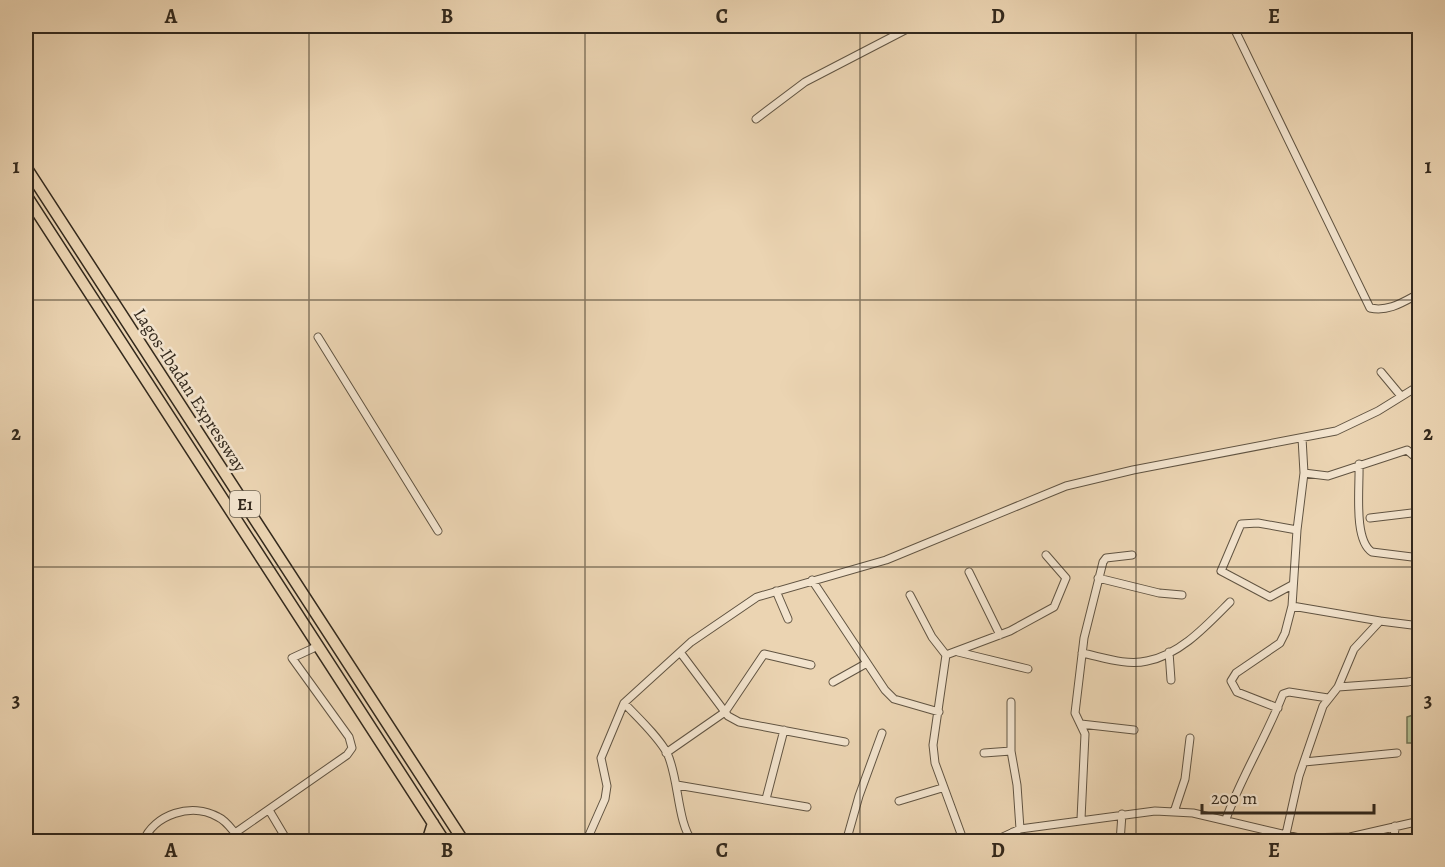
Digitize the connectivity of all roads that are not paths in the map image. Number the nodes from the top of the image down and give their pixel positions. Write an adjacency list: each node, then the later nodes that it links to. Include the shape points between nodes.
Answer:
1 (913, 26): 3 (street, via 813,77)
2 (1233, 26): 6 (street, via 1370,308 1392,308)
3 (756, 119)
4 (26, 167): 88 (highway, Lagos-Ibadan Expressway / E1)
5 (26, 195): 35 (highway, Lagos-Ibadan Expressway / E1)
6 (1419, 293)
7 (318, 337): 18 (street)
8 (1381, 372): 10 (street)
9 (1419, 385): 10 (street)
10 (1401, 396): 11 (street, via 1356,423)
11 (1302, 438): 14 (street); 24 (street, via 1066,486 886,560)
12 (1419, 461): 13 (street, via 1407,450)
13 (1359, 464): 14 (street, via 1328,476); 21 (street, via 1361,535 1366,548)
14 (1304, 473): 17 (street)
15 (1419, 512): 16 (street)
16 (1370, 518)
17 (1297, 530): 25 (street); 25 (street, via 1240,524 1221,571 1270,597)
18 (438, 531)
19 (1046, 555): 34 (street, via 1066,578 1054,607)
20 (1132, 555): 23 (street, via 1106,558)
21 (1419, 558)
22 (969, 572): 34 (street)
23 (1098, 578): 28 (street); 39 (street)
24 (812, 580): 26 (street); 41 (street)
25 (1292, 585): 30 (street)
26 (776, 591): 31 (street); 36 (street, via 726,617)
27 (910, 595): 40 (street)
28 (1182, 595)
29 (1230, 602): 38 (street, via 1202,630)
30 (1292, 606): 32 (street); 51 (street, via 1280,643 1236,673 1231,681 1238,692)
31 (788, 620)
32 (1380, 621): 33 (street); 47 (street, via 1354,649)
33 (1419, 626)
34 (1000, 635): 37 (street)
35 (318, 646): 70 (street, via 292,658 350,736 352,748); 76 (highway, Lagos-Ibadan Expressway / E1)
36 (680, 652): 50 (street); 52 (street)
37 (958, 652): 40 (street); 43 (street)
38 (1169, 652): 39 (street, via 1146,662); 45 (street)
39 (1082, 653): 54 (street, via 1075,713)
40 (946, 655): 53 (street)
41 (867, 663): 46 (street); 53 (street, via 894,699)
42 (811, 665): 52 (street, via 764,654)
43 (1028, 669)
44 (1419, 679): 47 (street)
45 (1171, 680)
46 (833, 682)
47 (1338, 687): 48 (street)
48 (1328, 698): 51 (street, via 1286,692); 64 (street)
49 (1011, 702): 60 (street)
50 (624, 703): 61 (street); 89 (street, via 601,758 607,786 605,799)
51 (1278, 708): 74 (street, via 1240,781)
52 (725, 712): 55 (street, via 739,722); 61 (street)
53 (939, 712): 66 (street, via 933,745)
54 (1081, 724): 56 (street); 73 (street, via 1086,734)
55 (784, 730): 59 (street); 67 (street)
56 (1134, 730)
57 (882, 733): 91 (street)
58 (1190, 738): 71 (street, via 1185,779)
59 (844, 742)
60 (1011, 751): 62 (street); 78 (street, via 1017,785)
61 (666, 753): 65 (street)
62 (984, 753)
63 (1397, 753): 64 (street)
64 (1304, 762): 80 (street)
65 (677, 785): 67 (street); 81 (street)
66 (942, 788): 68 (street); 92 (street)
67 (766, 799): 69 (street)
68 (899, 801)
69 (807, 807)
70 (269, 810): 79 (street); 85 (street)
71 (1174, 812): 72 (street); 74 (street)
72 (1122, 814): 73 (street); 95 (street)
73 (1081, 819): 78 (street)
74 (1226, 819): 80 (street)
75 (1419, 821): 77 (street)
76 (433, 823): 86 (highway); 87 (highway, Lagos-Ibadan Expressway / E1)
77 (1395, 826): 82 (street, via 1350,837); 96 (street)
78 (1017, 830): 93 (street); 94 (street)
79 (235, 833): 83 (street, via 209,813 178,812 147,830); 84 (street)
80 (1286, 834): 82 (street)
81 (691, 840): 90 (street)
82 (1299, 840)
83 (143, 842)
84 (228, 842)
85 (288, 842)
86 (427, 842)
87 (445, 842)
88 (464, 842)
89 (586, 842)
90 (676, 842)
91 (846, 842)
92 (964, 842)
93 (992, 842)
94 (1015, 842)
95 (1120, 842)
96 (1394, 842)

